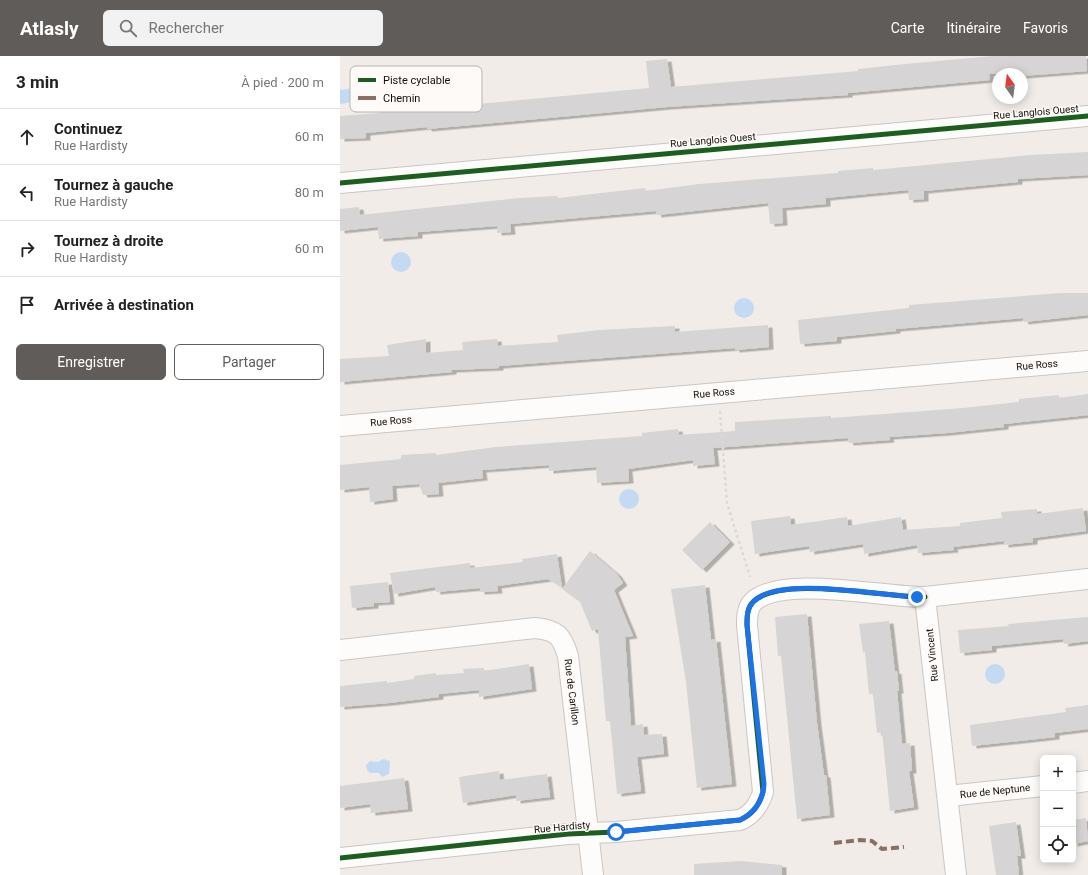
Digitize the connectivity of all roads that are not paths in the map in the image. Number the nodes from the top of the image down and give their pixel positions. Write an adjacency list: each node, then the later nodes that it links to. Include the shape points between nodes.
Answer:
1 (1088, 116): 2 (street, Rue Langlois Ouest)
2 (340, 183)
3 (1088, 361): 4 (street, Rue Ross)
4 (340, 426)
5 (1088, 579): 6 (street)
6 (925, 597): 11 (street, Rue Vincent); 12 (street, Rue Hardisty, via 814,588 772,593 752,602 747,616 764,784 755,809 748,816 731,822)
7 (340, 650): 12 (street, Rue de Carillon, via 536,628 555,632 568,656)
8 (1088, 781): 9 (street)
9 (1076, 782)
10 (1040, 786): 11 (street, Rue de Neptune)
11 (948, 796): 15 (street, Rue Vincent)
12 (589, 833): 13 (street, Rue Hardisty); 14 (street, Rue de Carillon)
13 (340, 858)
14 (593, 875)
15 (956, 875)

